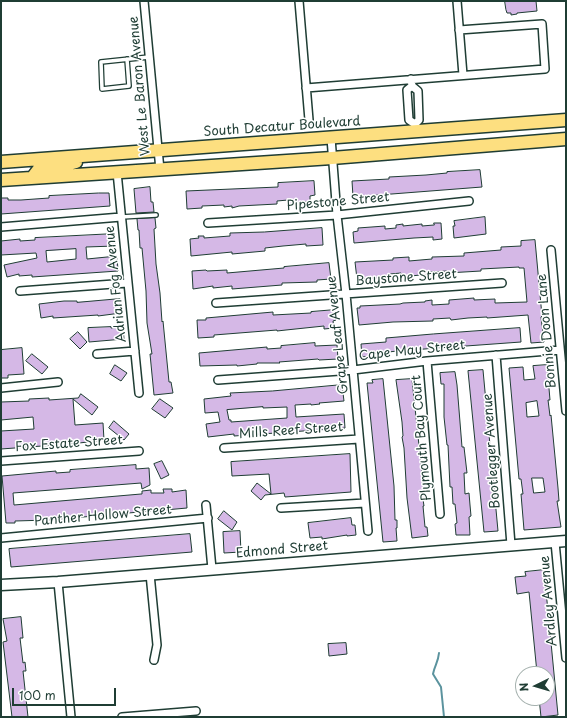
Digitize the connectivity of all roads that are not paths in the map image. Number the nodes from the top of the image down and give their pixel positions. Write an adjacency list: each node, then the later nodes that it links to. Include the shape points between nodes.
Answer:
1 (144, 1): 5 (street, West Le Baron Avenue)
2 (299, 1): 9 (street)
3 (457, 1): 4 (street)
4 (460, 30): 7 (street); 7 (street, via 542,24 546,69)
5 (149, 57): 6 (lane); 15 (street, West Le Baron Avenue)
6 (127, 59): 6 (lane, via 100,62 102,88 129,86)
7 (463, 75): 8 (street)
8 (411, 83): 9 (street); 12 (street, via 418,91 419,120)
9 (306, 88): 10 (street)
10 (309, 120)
11 (566, 120): 12 (main road, South Decatur Boulevard)
12 (415, 128): 13 (main road, South Decatur Boulevard); 16 (main road)
13 (331, 138): 15 (main road, South Decatur Boulevard); 18 (street, Grape Leaf Avenue)
14 (566, 139): 16 (main road)
15 (158, 150): 17 (main road, South Decatur Boulevard); 20 (street, West Le Baron Avenue)
16 (417, 151): 18 (main road)
17 (98, 155): 19 (main road, South Decatur Boulevard); 22 (main road, via 55,168 39,169)
18 (332, 158): 20 (main road); 26 (street, Grape Leaf Avenue)
19 (1, 162)
20 (160, 170): 21 (main road)
21 (117, 172): 22 (main road); 27 (street, Adrian Fog Avenue)
22 (32, 178): 23 (main road)
23 (1, 180)
24 (469, 201): 26 (street, Pipestone Street)
25 (156, 215): 27 (lane)
26 (337, 215): 28 (street, Pipestone Street); 34 (street, Grape Leaf Avenue)
27 (122, 217): 29 (street); 31 (street, Adrian Fog Avenue)
28 (208, 223)
29 (1, 227)
30 (551, 250): 36 (street, Bonnie Doon Lane)
31 (127, 283): 33 (street); 37 (street, Adrian Fog Avenue)
32 (502, 283): 34 (street, Baystone Street)
33 (20, 291)
34 (346, 294): 35 (street, Baystone Street); 41 (street, Grape Leaf Avenue)
35 (216, 303)
36 (560, 350): 39 (street, Cape May Street); 46 (street, Bonnie Doon Lane)
37 (135, 351): 38 (street); 45 (street, Adrian Fog Avenue)
38 (97, 354)
39 (496, 355): 40 (street, Cape May Street); 60 (street, Bootlegger Avenue)
40 (427, 361): 41 (street, Cape May Street); 54 (street, Plymouth Bay Court)
41 (353, 370): 42 (street, Cape May Street); 47 (street, Grape Leaf Avenue)
42 (218, 380)
43 (58, 382): 44 (street)
44 (1, 388)
45 (139, 393)
46 (566, 411)
47 (360, 439): 48 (street, Mills Reef Street); 51 (street, Grape Leaf Avenue)
48 (224, 448)
49 (139, 451): 50 (street, Fox Estate Street)
50 (1, 461)
51 (365, 503): 53 (street); 56 (street, Grape Leaf Avenue)
52 (206, 505): 55 (street)
53 (281, 508)
54 (440, 514)
55 (208, 518): 57 (street, Panther Hollow Street); 61 (street)
56 (368, 530)
57 (1, 538)
58 (566, 541): 59 (street, Edmond Street)
59 (555, 542): 60 (street, Edmond Street); 66 (street, Ardley Avenue)
60 (511, 545): 61 (street, Edmond Street)
61 (212, 569): 62 (street, Edmond Street)
62 (150, 574): 64 (street, Edmond Street); 68 (street, via 157,645)
63 (1, 580): 65 (street)
64 (58, 582): 65 (street, Edmond Street); 70 (street)
65 (1, 585)
66 (565, 633): 67 (street, Ardley Avenue)
67 (566, 658)
68 (154, 660)
69 (196, 711): 71 (street)
70 (71, 717)
71 (122, 717)

